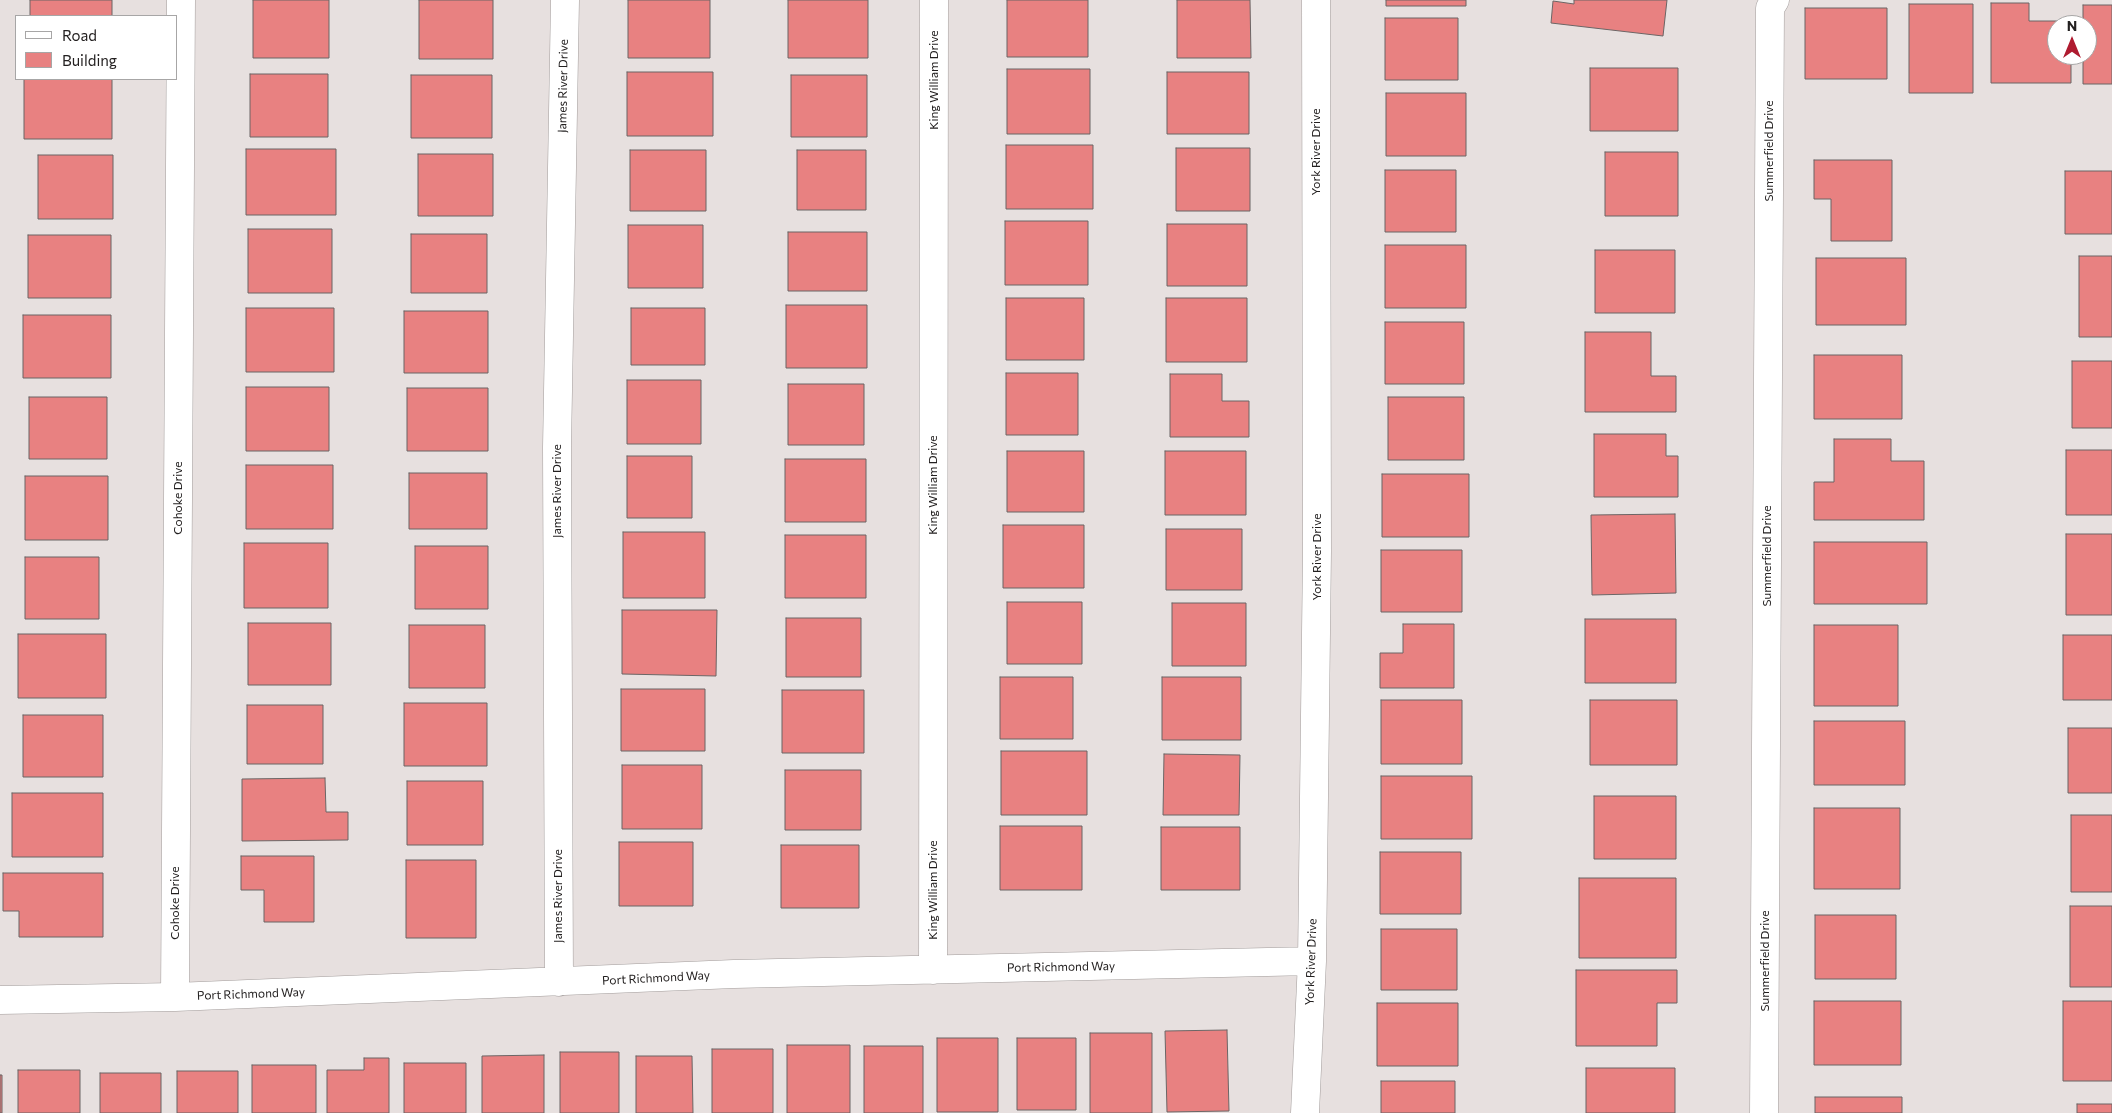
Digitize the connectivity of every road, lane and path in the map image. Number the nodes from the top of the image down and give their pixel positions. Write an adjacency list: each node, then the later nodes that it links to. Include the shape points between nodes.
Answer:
1 (180, 0): 9 (street, Cohoke Drive)
2 (564, 0): 8 (street, James River Drive, via 557,447)
3 (934, 0): 7 (street, King William Drive)
4 (1316, 0): 6 (street, York River Drive, via 1317,551)
5 (1775, 0): 12 (street, Summerfield Drive, via 1770,8)
6 (1312, 961): 7 (street, Port Richmond Way); 11 (street, York River Drive)
7 (932, 970): 8 (street, Port Richmond Way)
8 (559, 982): 9 (street, Port Richmond Way)
9 (174, 997): 10 (street, Port Richmond Way)
10 (0, 1000)
11 (1305, 1113)
12 (1764, 1113)

